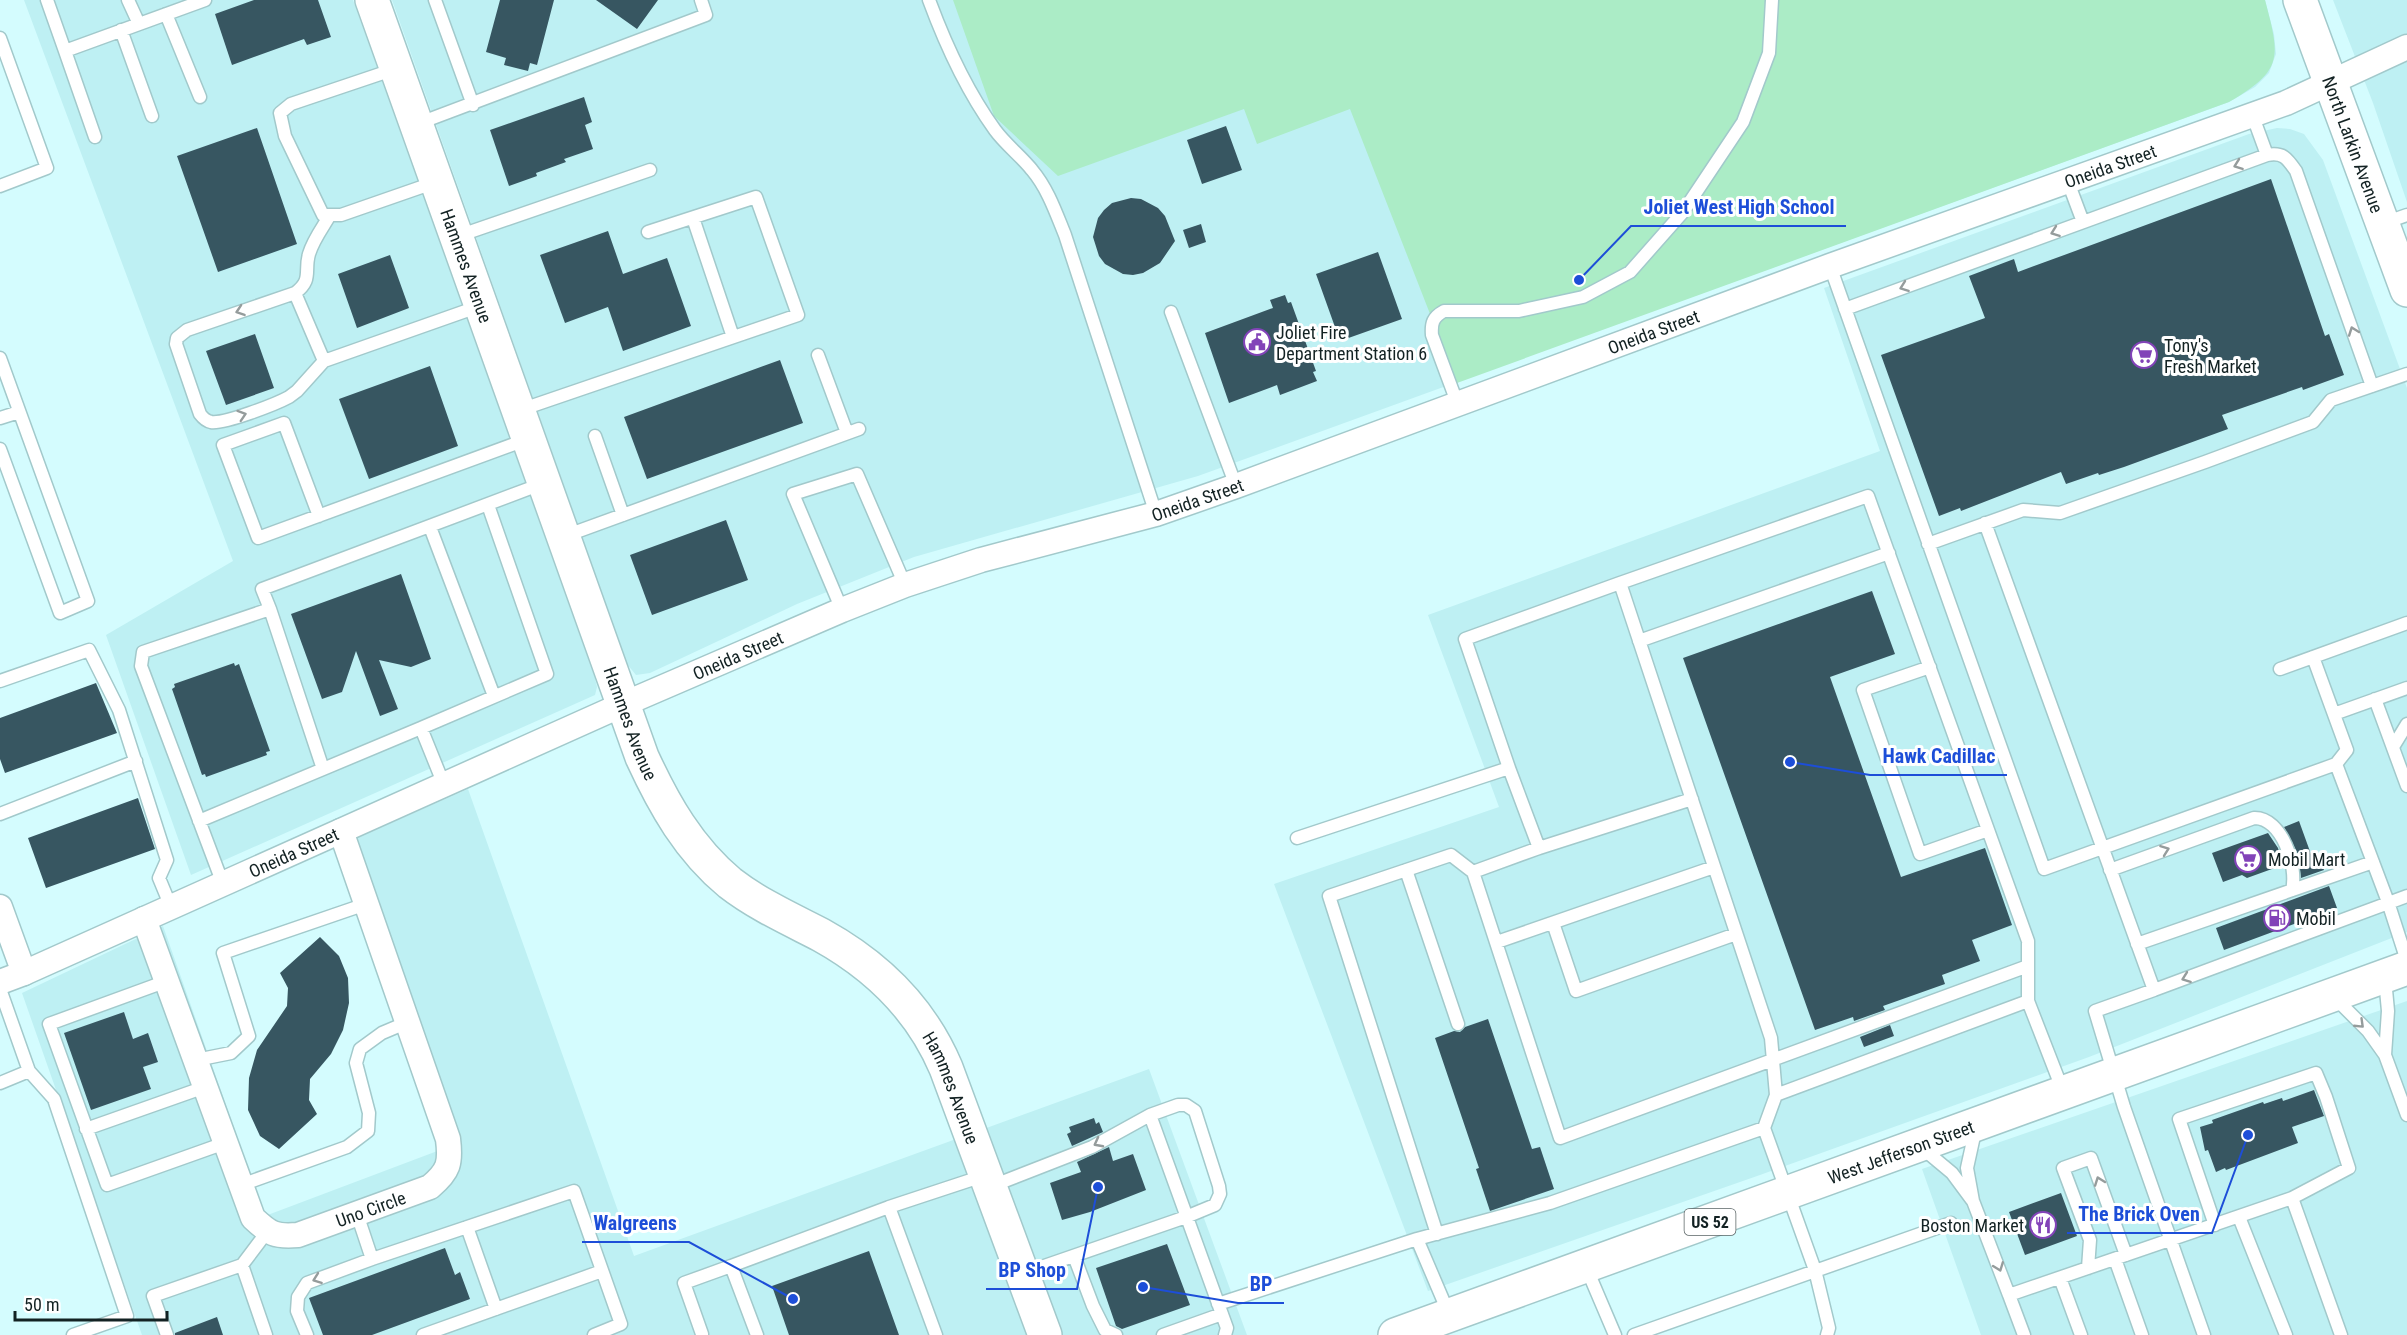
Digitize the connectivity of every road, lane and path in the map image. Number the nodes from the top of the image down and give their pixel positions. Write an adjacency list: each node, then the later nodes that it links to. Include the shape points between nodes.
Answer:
1 (46, 0): 16 (lane)
2 (128, 0): 12 (lane)
3 (205, 0): 10 (lane)
4 (372, 0): 17 (street, Hammes Avenue)
5 (435, 0): 20 (lane)
6 (701, 0): 20 (lane, via 706,15)
7 (929, 0): 57 (lane, via 944,43 972,96 1047,192)
8 (1772, 0): 48 (lane, via 1770,53 1743,122 1683,212 1629,272 1583,297 1519,311 1444,310 1435,315 1432,335)
9 (2300, 0): 18 (street, North Larkin Avenue)
10 (190, 3): 11 (lane)
11 (166, 14): 12 (lane); 19 (lane)
12 (139, 24): 13 (lane)
13 (121, 30): 16 (lane); 22 (lane)
14 (0, 38): 29 (lane, via 47,168)
15 (2407, 47): 18 (street, Oneida Street)
16 (65, 51): 24 (lane)
17 (396, 69): 23 (street, Hammes Avenue); 30 (lane, via 291,105 279,113 285,136 312,193 323,215)
18 (2330, 83): 21 (street, Oneida Street); 32 (street, North Larkin Avenue)
19 (200, 97)
20 (473, 105): 23 (lane)
21 (2252, 114): 25 (lane); 28 (street, Oneida Street)
22 (152, 116)
23 (416, 124): 27 (street, Hammes Avenue)
24 (95, 137)
25 (2266, 155): 33 (lane, one-way to 33); 47 (lane, one-way to 25, via 2296,171 2278,153)
26 (650, 170): 35 (lane)
27 (437, 182): 30 (lane, via 341,215); 35 (street, Hammes Avenue)
28 (2068, 182): 33 (lane); 36 (street, Oneida Street)
29 (0, 186)
30 (330, 215): 38 (lane, via 309,255 306,282)
31 (693, 218): 34 (lane); 42 (lane); 42 (lane, via 756,197 798,315)
32 (2395, 219): 37 (street, North Larkin Avenue)
33 (2084, 222): 40 (lane, one-way to 40)
34 (648, 232)
35 (456, 236): 39 (street, Hammes Avenue)
36 (1830, 266): 40 (lane); 48 (street, Oneida Street)
37 (2407, 290)
38 (295, 293): 45 (lane); 45 (lane, one-way to 45, via 197,326 177,338 178,354 200,414 204,420 217,422 278,402 297,391)
39 (481, 306): 45 (lane); 51 (street, Hammes Avenue)
40 (1845, 309): 63 (lane)
41 (1171, 312): 55 (lane)
42 (733, 337): 51 (lane)
43 (818, 355): 58 (lane, via 853,431)
44 (0, 358): 49 (lane)
45 (324, 361)
46 (2407, 374): 47 (lane)
47 (2372, 386): 60 (lane, via 2331,400 2313,422 2194,466 2060,513 2023,510)
48 (1458, 405): 55 (street, Oneida Street)
49 (19, 411): 50 (lane); 53 (lane, via 88,601 60,613)
50 (0, 418)
51 (524, 425): 54 (street, Hammes Avenue); 59 (lane)
52 (594, 436): 58 (lane)
53 (0, 449)
54 (545, 483): 56 (lane); 62 (street, Hammes Avenue)
55 (1236, 486): 57 (street, Oneida Street)
56 (488, 505): 61 (lane); 76 (lane, via 547,674)
57 (1156, 514): 66 (street, Oneida Street, via 981,560)
58 (623, 515): 62 (lane)
59 (319, 516): 59 (lane, via 258,538 223,446 284,423)
60 (1985, 523): 63 (lane); 96 (lane)
61 (430, 527): 67 (lane, via 262,589); 76 (lane)
62 (564, 536): 78 (street, Hammes Avenue)
63 (1928, 544): 96 (lane, via 2044,870)
64 (1889, 553): 65 (lane, via 1868,496); 70 (lane); 72 (lane)
65 (1620, 583): 70 (lane); 85 (lane, via 1464,639)
66 (905, 585): 68 (street, Oneida Street); 68 (lane, via 857,474 793,494)
67 (270, 609): 86 (lane); 91 (lane, via 143,652 141,666)
68 (842, 610): 78 (street, Oneida Street)
69 (2407, 623): 71 (lane)
70 (1639, 641): 89 (lane)
71 (2313, 657): 73 (lane); 79 (lane)
72 (1930, 667): 92 (lane); 92 (lane, via 1863,690 1916,843 1920,854)
73 (2280, 669)
74 (0, 681): 83 (lane, via 89,650 119,710)
75 (2407, 688): 77 (lane)
76 (494, 696): 81 (lane)
77 (2375, 699): 79 (lane); 82 (lane)
78 (624, 704): 87 (street, Oneida Street); 141 (street, Hammes Avenue, via 642,757 665,805 708,864 753,899 865,964 910,1005 936,1046)
79 (2334, 714): 84 (lane, via 2347,750)
80 (2407, 724): 82 (lane)
81 (421, 728): 86 (lane); 87 (lane)
82 (2393, 747): 88 (lane)
83 (136, 761): 90 (lane); 108 (lane, via 167,860 159,878)
84 (2336, 764): 96 (lane); 97 (lane)
85 (1509, 768): 94 (lane); 95 (lane)
86 (323, 769): 91 (lane)
87 (444, 785): 93 (street, Oneida Street)
88 (2407, 786)
89 (1692, 799): 95 (lane); 98 (lane)
90 (0, 814)
91 (199, 821): 102 (lane)
92 (1988, 830): 114 (lane, via 2028,941)
93 (341, 831): 102 (street, Oneida Street); 106 (street, Uno Circle)
94 (1297, 838)
95 (1539, 848): 101 (lane)
96 (2103, 848): 100 (lane)
97 (2373, 862): 103 (lane); 105 (lane)
98 (1714, 867): 110 (lane); 111 (lane)
99 (1406, 870): 101 (lane, via 1451,855); 124 (lane); 154 (lane, via 1329,896)
100 (2110, 870): 103 (lane, one-way to 103, via 2262,817 2283,839 2295,870); 113 (lane)
101 (1473, 872): 112 (lane)
102 (223, 884): 108 (street, Oneida Street)
103 (2292, 890): 113 (lane)
104 (2407, 896): 105 (lane)
105 (2388, 902): 115 (lane); 120 (lane, one-way to 120)
106 (366, 904): 123 (street, Uno Circle); 127 (lane, via 223,953 249,1036 231,1053)
107 (0, 906): 116 (street)
108 (171, 907): 109 (street, Oneida Street)
109 (144, 919): 116 (street, Oneida Street); 117 (street)
110 (1553, 923): 111 (lane, via 1576,990); 112 (lane)
111 (1736, 934): 126 (lane, via 1771,1038)
112 (1497, 942): 126 (lane, via 1560,1138)
113 (2137, 944): 120 (lane)
114 (2028, 966): 122 (lane); 126 (lane)
115 (2400, 968): 121 (street, West Jefferson Street / US 52); 125 (lane, via 2388,1011)
116 (24, 973): 118 (street, Oneida Street)
117 (167, 981): 127 (street); 138 (lane, via 49,1024)
118 (0, 982)
119 (0, 989): 128 (lane)
120 (2154, 990): 129 (lane, via 2095,1011)
121 (2333, 995): 125 (lane, one-way to 125); 129 (street, West Jefferson Street / US 52)
122 (2028, 1001): 132 (lane); 133 (lane)
123 (408, 1022): 142 (lane, via 382,1033 360,1049 356,1063 369,1113 368,1131 346,1147); 147 (street, Uno Circle, via 448,1138 451,1160 430,1188)
124 (1458, 1024)
125 (2385, 1056): 135 (lane)
126 (1773, 1059): 133 (lane)
127 (196, 1060): 131 (street)
128 (29, 1071): 130 (lane); 175 (lane, via 54,1099 127,1316)
129 (2113, 1075): 132 (street, West Jefferson Street / US 52); 156 (lane)
130 (0, 1083)
131 (205, 1087): 138 (lane); 139 (street)
132 (2064, 1093): 136 (street, West Jefferson Street / US 52)
133 (1776, 1095): 137 (lane)
134 (1150, 1115): 141 (lane, one-way to 141, via 1092,1147); 148 (lane); 148 (lane, via 1178,1105 1195,1111 1220,1194 1215,1204)
135 (2407, 1116)
136 (1976, 1125): 140 (street, West Jefferson Street / US 52); 145 (lane, via 1967,1168)
137 (1764, 1128): 143 (lane); 154 (lane, via 1550,1203)
138 (86, 1129): 139 (lane, via 107,1185)
139 (225, 1143): 142 (street)
140 (1919, 1146): 143 (street, West Jefferson Street / US 52); 145 (lane, via 1952,1173)
141 (989, 1180): 146 (lane); 166 (street, Hammes Avenue)
142 (241, 1185): 153 (street, via 253,1218)
143 (1787, 1194): 162 (street, West Jefferson Street / US 52); 164 (lane)
144 (2292, 1198): 149 (lane); 151 (lane, via 2349,1168 2316,1073 2179,1119); 195 (lane)
145 (1973, 1201): 168 (lane, one-way to 168)
146 (889, 1207): 161 (lane); 182 (lane)
147 (357, 1214): 153 (street, Uno Circle, via 298,1235); 159 (lane)
148 (1186, 1216): 157 (lane); 170 (lane)
149 (2239, 1217): 151 (lane); 194 (lane)
150 (1951, 1223): 164 (lane)
151 (2215, 1225): 156 (lane)
152 (467, 1227): 159 (lane); 165 (lane, via 574,1191); 169 (lane)
153 (267, 1232): 160 (lane)
154 (1437, 1234): 155 (lane)
155 (1417, 1239): 170 (lane); 171 (lane)
156 (2170, 1240): 158 (lane); 193 (lane)
157 (1074, 1256): 166 (lane); 184 (lane, via 1105,1330)
158 (2121, 1257): 163 (lane); 163 (lane, one-way to 163, via 2091,1158 2063,1167 2090,1240); 192 (lane)
159 (372, 1259): 178 (lane, one-way to 178, via 307,1283 298,1297 297,1311)
160 (242, 1265): 176 (lane, via 153,1296); 177 (lane)
161 (732, 1266): 173 (lane, via 684,1283); 181 (lane)
162 (1585, 1266): 171 (street, West Jefferson Street / US 52); 187 (lane)
163 (2088, 1268): 167 (lane)
164 (1815, 1270): 188 (lane); 189 (lane, via 1829,1328)
165 (602, 1271): 169 (lane); 180 (lane, via 621,1324)
166 (1023, 1273): 183 (street, Hammes Avenue)
167 (2060, 1278): 168 (lane); 191 (lane)
168 (2010, 1295): 190 (lane)
169 (496, 1309): 179 (lane)
170 (1220, 1309): 172 (lane); 185 (lane)
171 (1449, 1316): 174 (street, West Jefferson Street / US 52)
172 (1226, 1331): 186 (lane)
173 (702, 1334)
174 (1403, 1334)
175 (73, 1335)
176 (166, 1335)
177 (266, 1335)
178 (307, 1335)
179 (423, 1335)
180 (594, 1335)
181 (757, 1335)
182 (936, 1335)
183 (1045, 1335)
184 (1116, 1335)
185 (1163, 1335)
186 (1238, 1335)
187 (1615, 1335)
188 (1634, 1335)
189 (1827, 1335)
190 (2024, 1335)
191 (2081, 1335)
192 (2142, 1335)
193 (2204, 1335)
194 (2286, 1335)
195 (2341, 1335)

